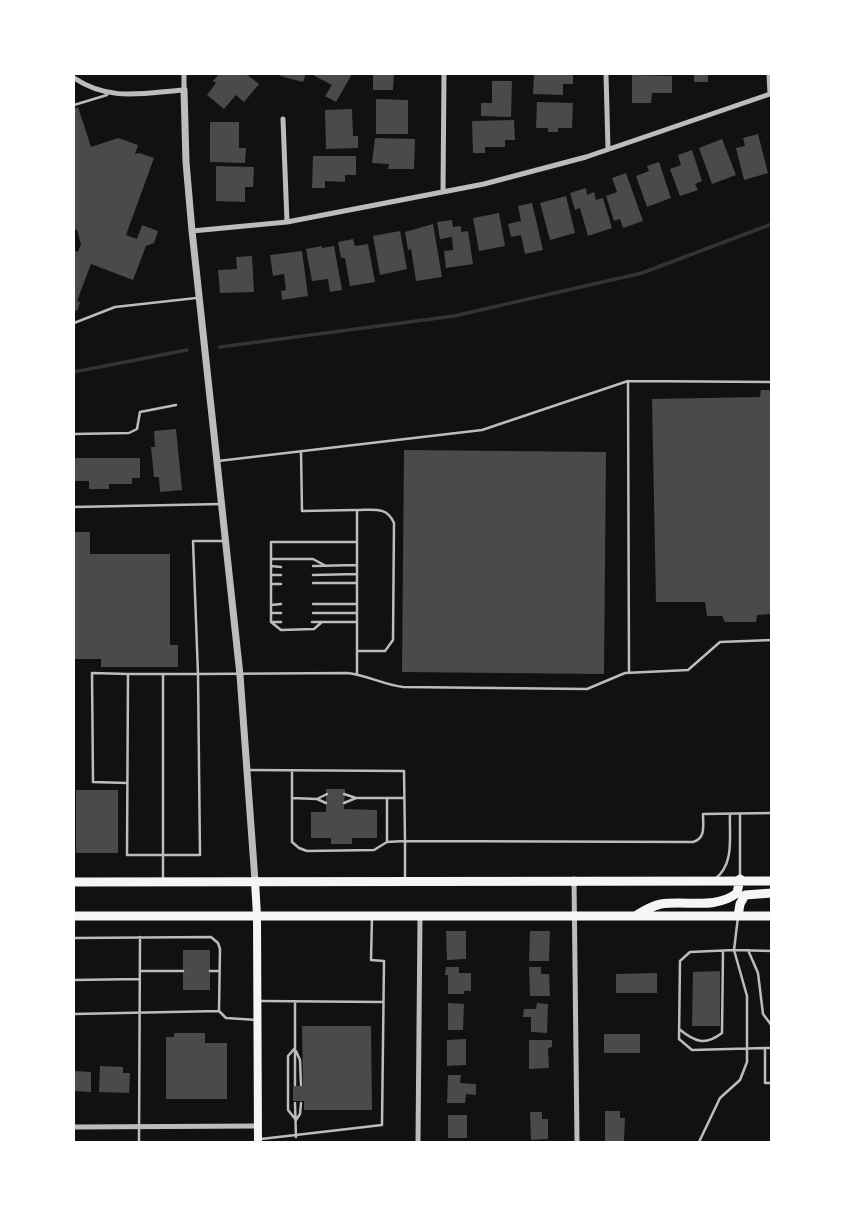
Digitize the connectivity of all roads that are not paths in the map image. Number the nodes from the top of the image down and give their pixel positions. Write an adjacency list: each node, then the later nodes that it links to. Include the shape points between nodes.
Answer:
1 (184, 74): 6 (street)
2 (444, 74): 11 (street)
3 (606, 74): 10 (street)
4 (769, 74): 10 (street, via 770,94)
5 (74, 78): 7 (street)
6 (184, 90): 7 (street); 13 (street)
7 (107, 94): 8 (lane)
8 (74, 106)
9 (283, 119): 12 (street)
10 (608, 149): 11 (street)
11 (443, 192): 12 (street)
12 (287, 222): 13 (street)
13 (192, 230): 14 (street)
14 (199, 298): 15 (lane, via 115,307); 21 (street)
15 (74, 323)
16 (628, 381): 17 (lane); 20 (lane, via 482,430); 56 (lane)
17 (772, 382)
18 (176, 405): 19 (lane, via 140,412 137,429 129,433)
19 (74, 434)
20 (302, 452): 21 (lane); 24 (lane, via 302,511)
21 (218, 461): 22 (street)
22 (223, 504): 23 (lane); 25 (street)
23 (74, 508)
24 (357, 510): 26 (lane); 55 (lane, via 384,510 394,523 393,640 385,651)
25 (226, 541): 59 (lane, via 194,541); 61 (street)
26 (357, 542): 27 (lane, via 271,542); 28 (lane)
27 (271, 559): 29 (lane); 32 (lane, via 313,559)
28 (357, 565): 32 (lane); 33 (lane)
29 (271, 566): 30 (lane); 34 (lane)
30 (281, 566)
31 (313, 566): 32 (lane)
32 (326, 566)
33 (357, 574): 36 (lane); 38 (lane)
34 (271, 575): 35 (lane); 39 (lane)
35 (281, 575)
36 (313, 575)
37 (313, 583): 38 (lane)
38 (357, 583): 43 (lane)
39 (271, 584): 40 (lane); 44 (lane)
40 (281, 584)
41 (281, 604): 44 (lane)
42 (313, 604): 43 (lane)
43 (357, 604): 48 (lane)
44 (271, 605): 45 (lane)
45 (271, 613): 46 (lane); 49 (lane)
46 (281, 613)
47 (313, 613): 48 (lane)
48 (357, 613): 53 (lane)
49 (271, 622): 50 (lane); 52 (lane, via 281,630 314,629)
50 (281, 622)
51 (312, 622): 52 (lane)
52 (322, 622): 53 (lane)
53 (357, 622): 55 (lane)
54 (772, 640): 56 (lane, via 720,642 688,670)
55 (357, 651): 60 (lane)
56 (629, 672): 60 (lane, via 587,689 403,687)
57 (128, 674): 58 (lane); 64 (lane); 64 (lane, via 93,673 93,782)
58 (163, 674): 59 (lane); 79 (lane)
59 (198, 674): 61 (lane); 79 (lane, via 200,855)
60 (357, 674): 61 (lane)
61 (240, 675): 62 (street)
62 (247, 770): 63 (lane); 85 (street)
63 (292, 771): 67 (lane); 70 (lane, via 404,771)
64 (127, 783): 79 (lane, via 127,855)
65 (327, 794): 71 (lane)
66 (344, 794): 68 (lane)
67 (292, 798): 71 (lane); 78 (lane, via 292,842 299,848 374,850)
68 (356, 798): 69 (lane); 73 (lane)
69 (387, 798): 70 (lane); 78 (lane)
70 (405, 798): 77 (lane)
71 (317, 799): 72 (lane)
72 (326, 803)
73 (344, 803)
74 (772, 813): 76 (lane)
75 (730, 814): 76 (lane); 77 (lane, via 703,814 703,835 693,842); 83 (lane, via 729,858 726,869)
76 (740, 814): 81 (lane)
77 (405, 841): 78 (lane); 82 (lane)
78 (387, 842)
79 (164, 855): 84 (lane)
80 (574, 879): 82 (main road); 83 (main road); 96 (street)
81 (740, 879): 83 (main road); 86 (main road); 93 (main road, via 737,893 729,899 663,904)
82 (405, 880): 85 (main road)
83 (713, 880)
84 (163, 881): 85 (main road); 87 (main road)
85 (255, 881): 89 (main road)
86 (772, 881)
87 (74, 882)
88 (772, 893): 94 (main road, via 744,895)
89 (257, 915): 90 (main road); 92 (main road); 109 (main road)
90 (372, 915): 91 (main road); 110 (lane, via 371,960 384,961)
91 (420, 915): 96 (main road); 134 (street)
92 (74, 916)
93 (634, 916): 94 (main road); 96 (main road)
94 (738, 916): 95 (main road); 99 (lane)
95 (772, 916)
96 (575, 917): 135 (street)
97 (140, 937): 98 (lane); 103 (lane); 106 (lane, via 211,937 220,949)
98 (74, 938)
99 (734, 950): 100 (lane); 101 (lane); 118 (lane, via 747,996)
100 (748, 950): 102 (lane); 116 (lane, via 760,983 763,1014)
101 (723, 951): 117 (lane, via 690,952 680,961); 117 (lane, via 722,1033 712,1040 693,1040)
102 (772, 951)
103 (140, 971): 104 (lane); 108 (lane)
104 (183, 971)
105 (210, 971): 106 (lane)
106 (219, 971): 112 (lane)
107 (74, 979): 108 (lane)
108 (140, 979): 113 (lane)
109 (257, 1001): 111 (lane); 115 (main road)
110 (383, 1002): 111 (lane); 131 (lane, via 382,1125)
111 (295, 1003): 119 (lane)
112 (219, 1011): 113 (lane); 115 (lane, via 226,1018)
113 (140, 1012): 114 (lane); 130 (lane)
114 (74, 1014)
115 (257, 1020): 128 (main road)
116 (772, 1026)
117 (679, 1029): 118 (lane, via 679,1039 692,1050)
118 (745, 1047): 120 (lane); 136 (lane, via 747,1062 740,1080 720,1098)
119 (295, 1048): 123 (lane); 124 (lane); 127 (lane, via 288,1056 288,1110)
120 (765, 1048): 121 (lane); 122 (lane, via 765,1083)
121 (772, 1048)
122 (772, 1083)
123 (295, 1085)
124 (301, 1085)
125 (295, 1103): 127 (lane)
126 (301, 1103): 127 (lane)
127 (296, 1120): 131 (lane)
128 (258, 1126): 130 (street); 132 (main road)
129 (74, 1127): 130 (street)
130 (139, 1127): 133 (lane)
131 (296, 1137): 132 (lane)
132 (258, 1141)
133 (139, 1143)
134 (418, 1143)
135 (576, 1143)
136 (699, 1143)

